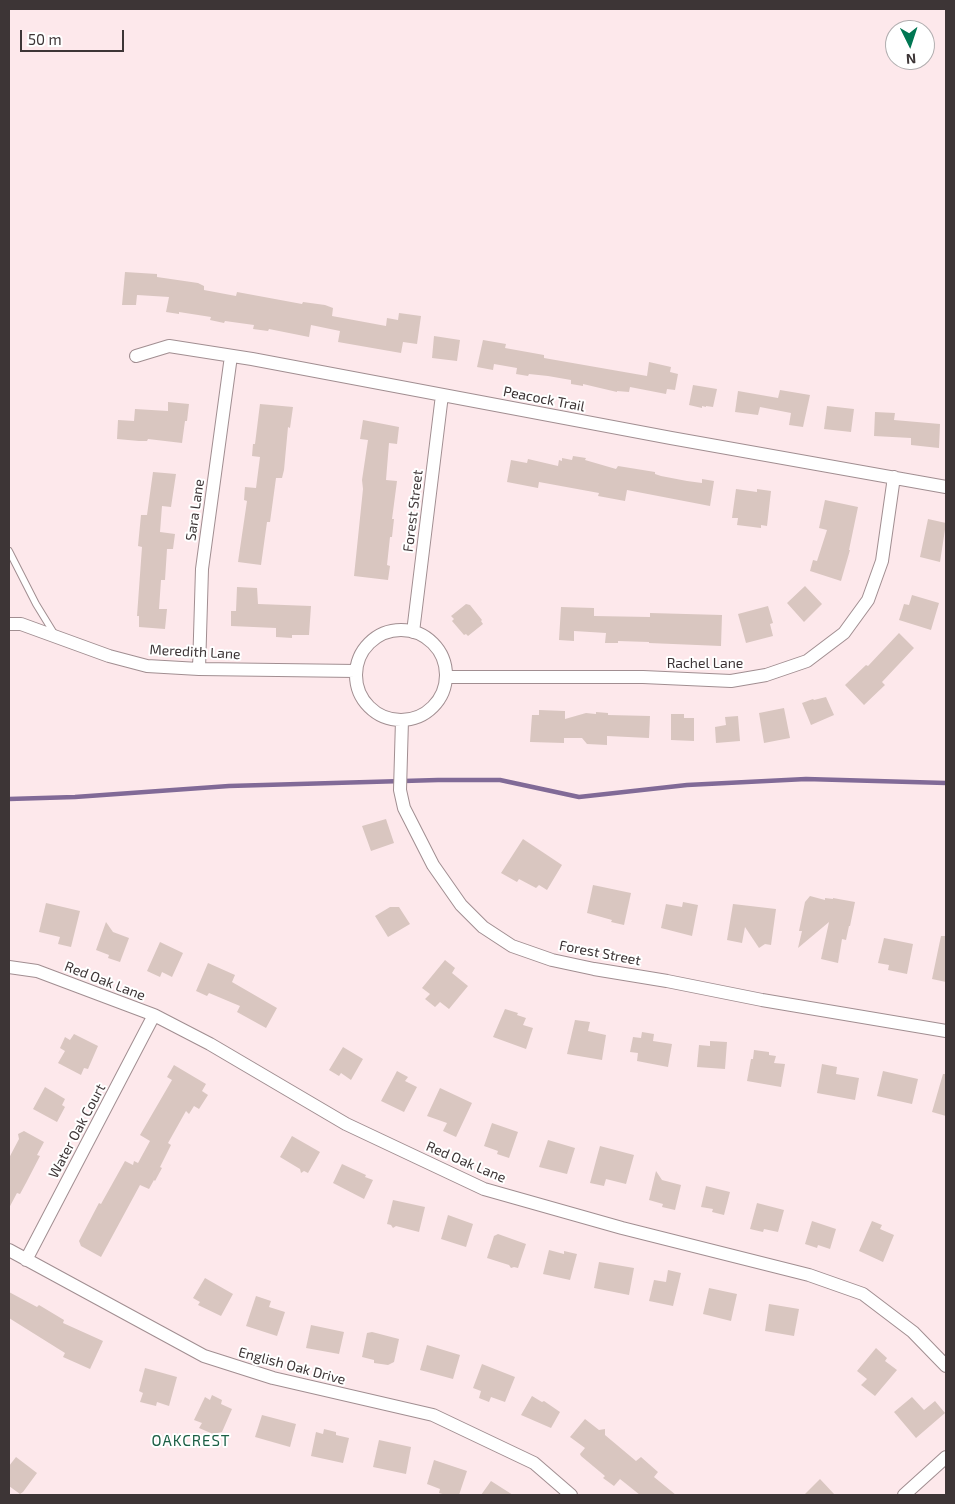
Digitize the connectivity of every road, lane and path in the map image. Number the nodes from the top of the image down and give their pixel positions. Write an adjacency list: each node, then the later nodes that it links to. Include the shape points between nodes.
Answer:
1 (136, 356): 2 (street, Peacock Trail, via 169,346)
2 (231, 356): 3 (street, Peacock Trail); 10 (street, Sara Lane, via 202,569)
3 (442, 395): 4 (street, Peacock Trail); 8 (street, Forest Street)
4 (894, 477): 5 (street, Peacock Trail); 12 (street, Rachel Lane, via 882,562 868,600 844,633 807,661 766,675 730,681 643,677)
5 (946, 486)
6 (9, 551): 9 (lane)
7 (9, 624): 9 (street, Meredith Lane, via 21,624)
8 (413, 632): 11 (street, via 397,630 382,634 369,643 360,656); 12 (street, via 424,636 441,653)
9 (56, 636): 10 (street, Meredith Lane, via 147,666)
10 (199, 669): 11 (street, Meredith Lane)
11 (356, 671): 13 (street, via 357,686 373,711 387,718)
12 (446, 677): 13 (street, via 438,702 428,712)
13 (402, 720): 16 (street, Forest Street, via 400,790 404,808 433,864 461,905 483,927 512,946 552,960 594,969)
14 (9, 967): 15 (street, Red Oak Lane, via 37,971)
15 (154, 1015): 18 (street, Water Oak Court); 19 (street, Red Oak Lane, via 346,1124 484,1190 809,1275 863,1294 913,1332)
16 (946, 1031)
17 (9, 1250): 18 (street, English Oak Drive)
18 (26, 1260): 21 (street, English Oak Drive, via 204,1356 273,1378 433,1415 534,1463)
19 (946, 1366)
20 (946, 1457): 22 (street)
21 (571, 1495)
22 (904, 1495)

